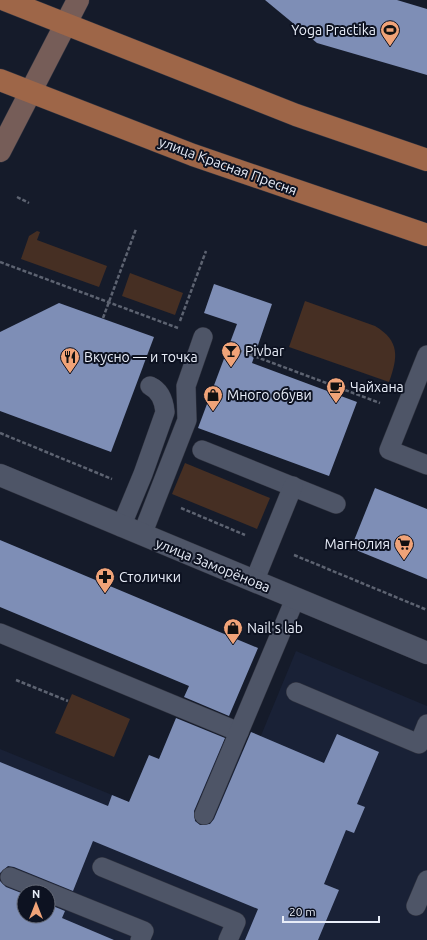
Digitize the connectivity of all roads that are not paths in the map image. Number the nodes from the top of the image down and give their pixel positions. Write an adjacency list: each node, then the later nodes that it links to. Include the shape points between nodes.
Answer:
1 (5, 0): 3 (main road)
2 (78, 0): 3 (main road)
3 (66, 23): 5 (main road); 7 (main road, via 296,115)
4 (0, 80): 5 (main road, улица Красная Пресня)
5 (30, 92): 6 (main road); 8 (main road, улица Красная Пресня, via 193,155)
6 (0, 151)
7 (426, 157)
8 (427, 235)
9 (203, 337): 18 (lane, via 186,386 187,420)
10 (427, 355): 13 (lane, via 389,450)
11 (150, 386): 17 (lane, via 160,394 165,412)
12 (202, 450): 15 (lane)
13 (427, 465)
14 (0, 475): 17 (street, улица Заморёнова)
15 (293, 486): 16 (lane); 19 (lane)
16 (336, 504)
17 (121, 527): 18 (street, улица Заморёнова)
18 (142, 535): 19 (street, улица Заморёнова)
19 (254, 582): 20 (street, улица Заморёнова)
20 (295, 599): 22 (street, улица Заморёнова); 25 (lane)
21 (0, 633): 25 (lane)
22 (427, 653)
23 (296, 692): 24 (lane, via 419,744)
24 (427, 724)
25 (239, 732): 26 (lane)
26 (204, 815)
27 (102, 866): 32 (lane, via 236,922)
28 (10, 877): 31 (lane, via 144,931)
29 (427, 880): 30 (lane)
30 (416, 906)
31 (140, 940)
32 (228, 940)

